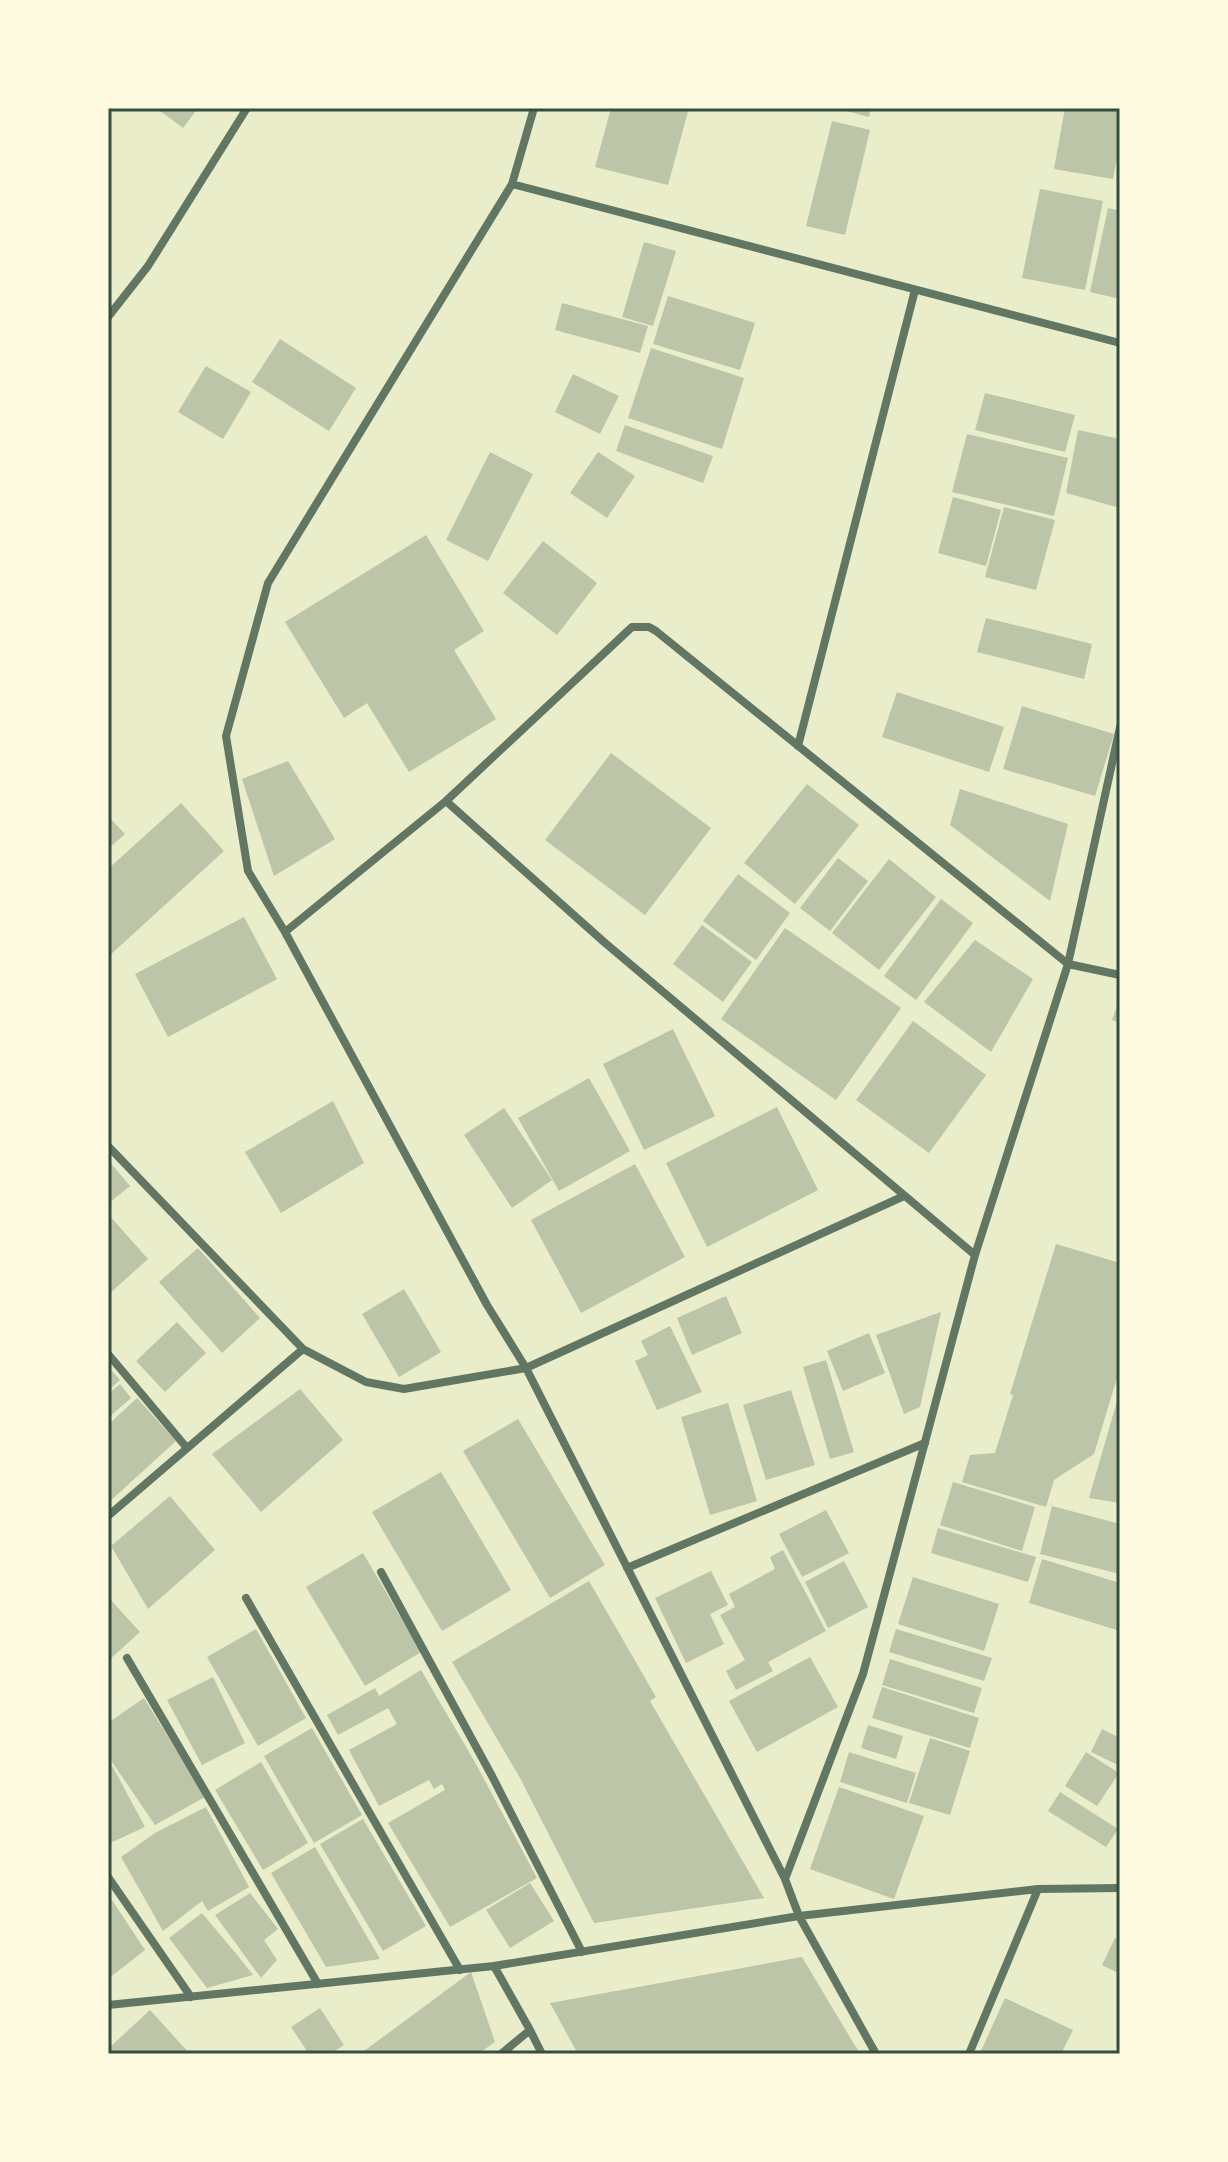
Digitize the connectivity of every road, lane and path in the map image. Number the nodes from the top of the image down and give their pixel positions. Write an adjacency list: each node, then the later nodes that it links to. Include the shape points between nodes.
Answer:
1 (247, 108): 5 (street, via 148,266)
2 (534, 108): 3 (street)
3 (512, 184): 4 (street); 10 (street, via 268,583 226,736 248,871)
4 (915, 290): 6 (street); 8 (street)
5 (108, 317)
6 (1120, 343)
7 (1120, 727): 11 (street)
8 (798, 746): 9 (street, via 656,631 632,627); 11 (street)
9 (446, 801): 10 (street); 14 (street)
10 (285, 932): 18 (street)
11 (1068, 964): 12 (street); 15 (street)
12 (1120, 975)
13 (108, 1146): 16 (street)
14 (904, 1196): 15 (street); 18 (street)
15 (975, 1255): 19 (street)
16 (303, 1349): 18 (street, via 366,1382 404,1389); 20 (street)
17 (108, 1354): 20 (street)
18 (526, 1368): 22 (street)
19 (925, 1443): 22 (street); 27 (street, via 863,1674)
20 (187, 1448): 21 (street)
21 (108, 1516)
22 (627, 1568): 27 (street)
23 (381, 1572): 31 (street)
24 (246, 1598): 33 (street)
25 (127, 1658): 34 (street)
26 (108, 1877): 35 (street)
27 (785, 1879): 30 (street)
28 (1120, 1888): 29 (street)
29 (1038, 1889): 30 (street); 41 (street)
30 (799, 1916): 31 (street); 40 (street)
31 (582, 1952): 32 (street)
32 (494, 1966): 33 (street); 37 (street)
33 (460, 1970): 34 (street)
34 (318, 1984): 35 (street)
35 (191, 1997): 36 (street)
36 (108, 2005)
37 (530, 2030): 38 (street); 39 (street)
38 (501, 2054)
39 (542, 2054)
40 (876, 2054)
41 (969, 2054)

